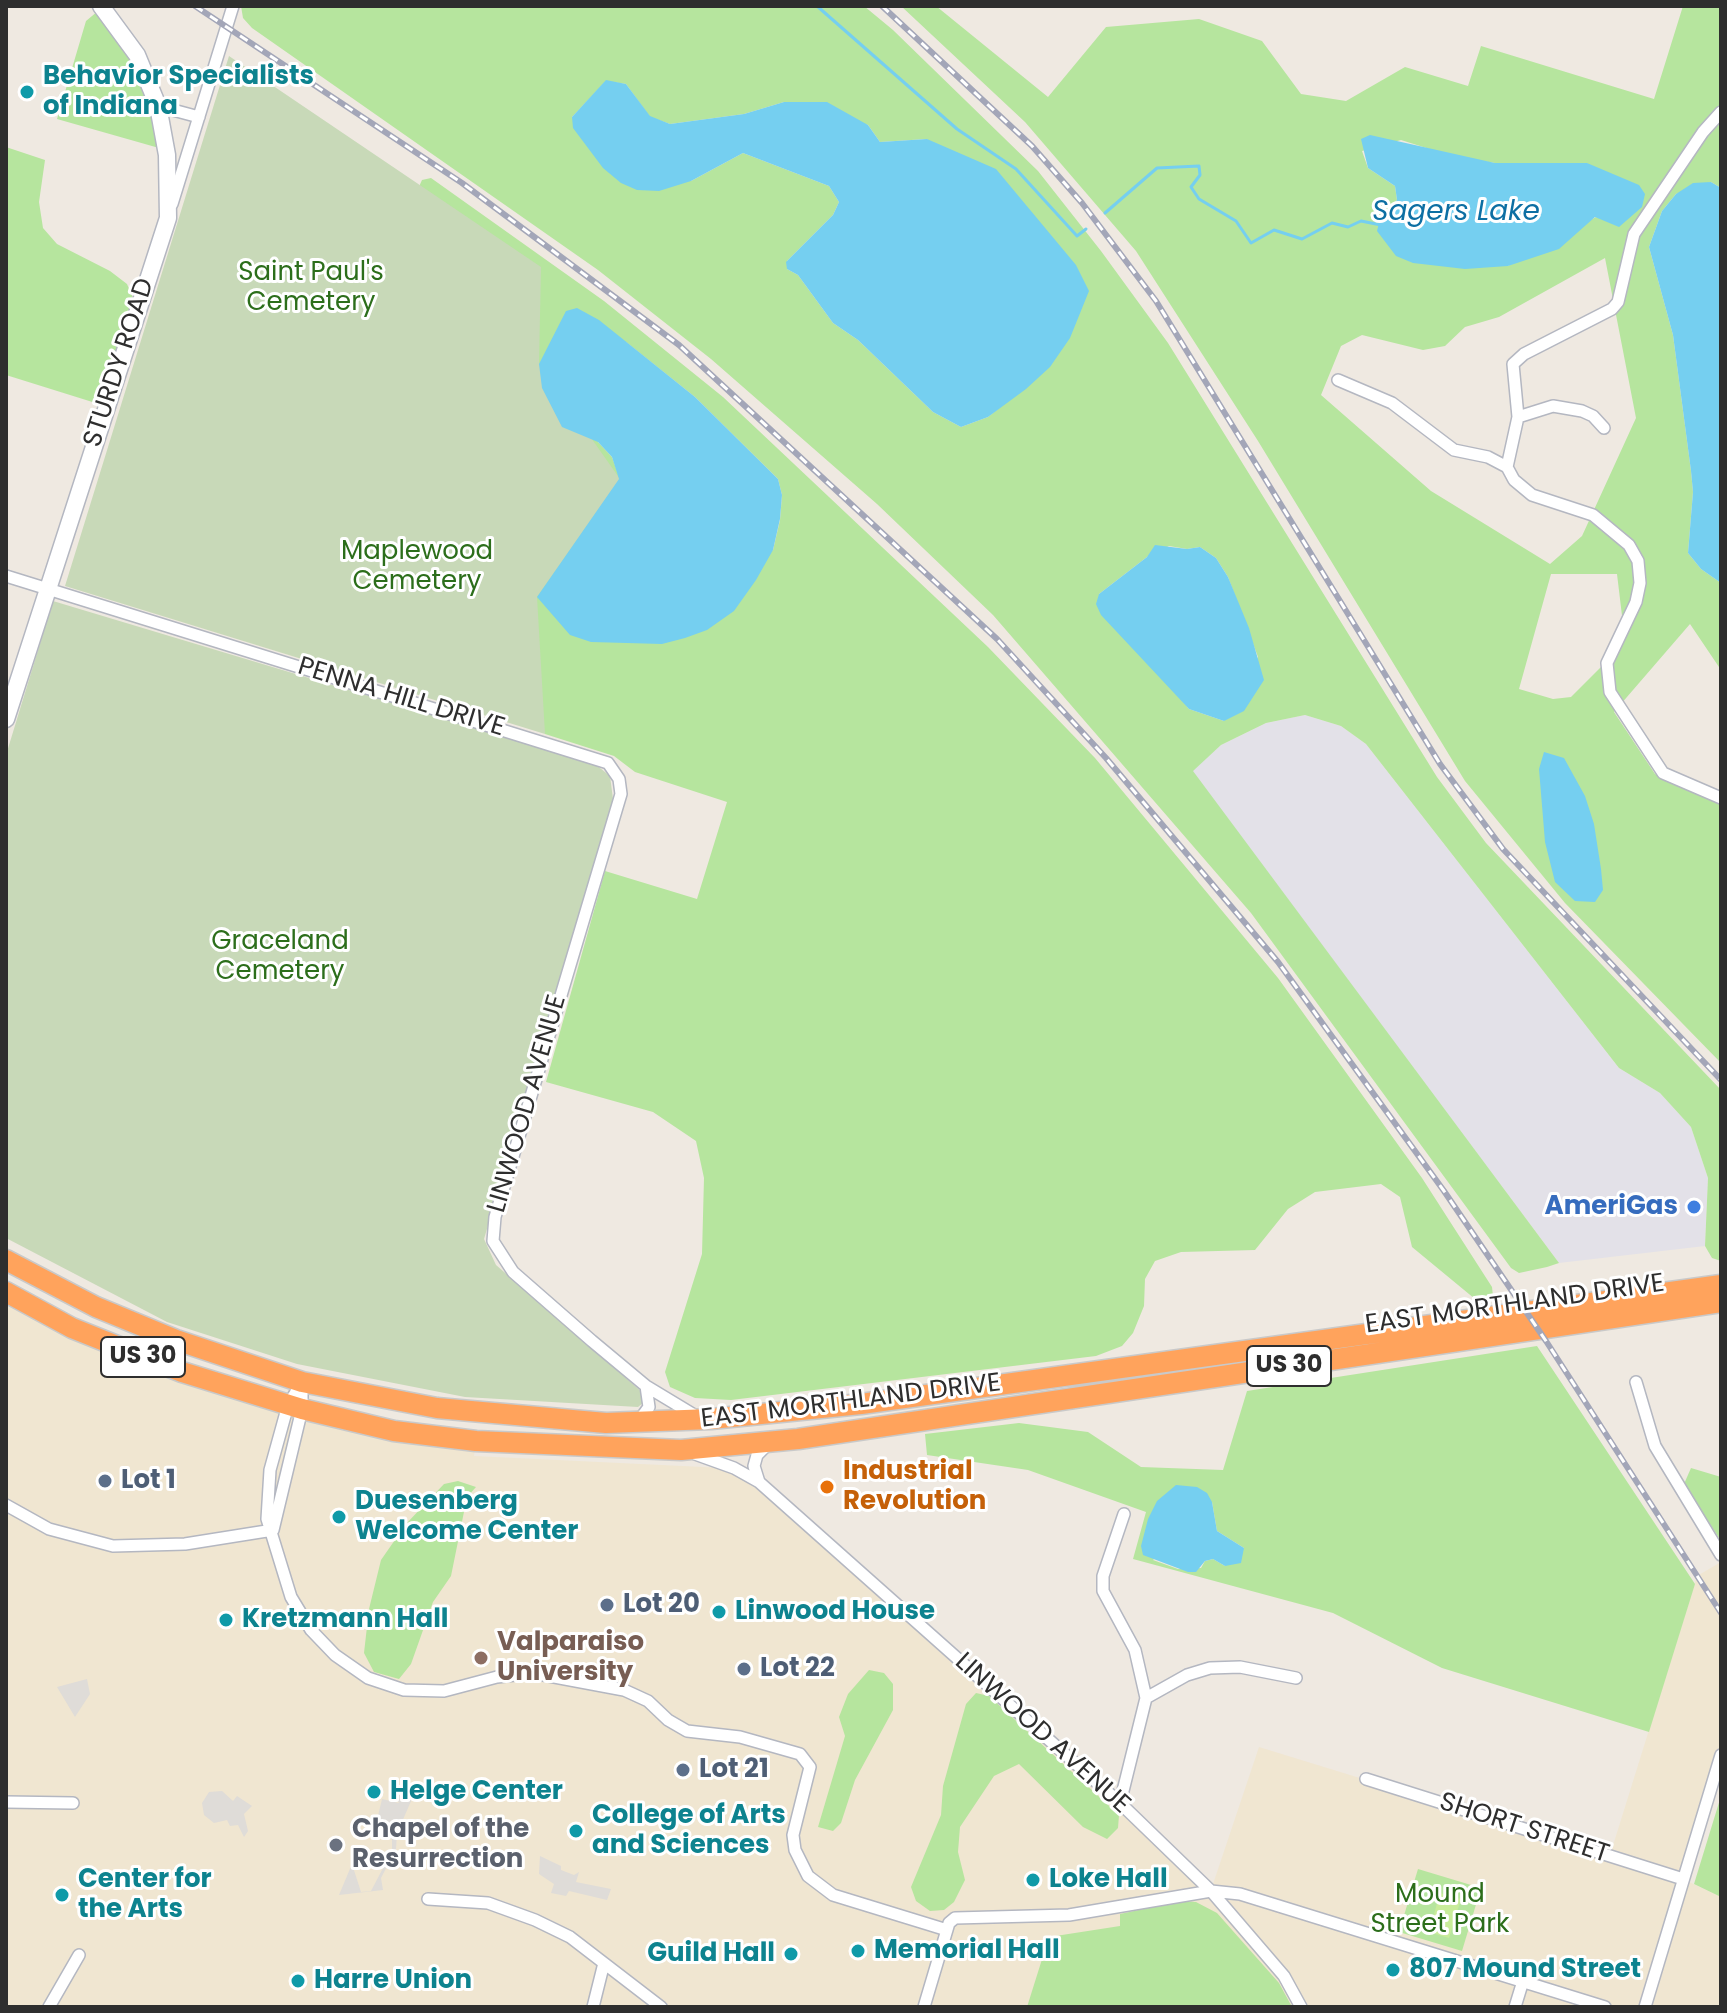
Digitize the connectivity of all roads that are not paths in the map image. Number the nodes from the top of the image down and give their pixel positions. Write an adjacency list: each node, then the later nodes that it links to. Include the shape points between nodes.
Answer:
1 (101, 6): 3 (street, via 137,55)
2 (233, 6): 5 (street, STURDY ROAD)
3 (158, 106): 5 (street); 6 (street, via 168,164)
4 (1721, 112): 8 (street, via 1634,234 1618,302 1513,364)
5 (199, 117): 6 (street, STURDY ROAD)
6 (168, 218): 12 (street, STURDY ROAD)
7 (1338, 380): 10 (street, via 1392,403 1454,450)
8 (1518, 417): 9 (street, via 1553,406 1582,411); 10 (street)
9 (1604, 428)
10 (1507, 467): 14 (street, via 1532,495 1593,515 1629,545 1638,561 1640,583 1607,663 1610,692 1663,773)
11 (6, 576): 12 (street, PENNA HILL DRIVE)
12 (46, 588): 13 (street, STURDY ROAD); 15 (street, PENNA HILL DRIVE, via 608,763 621,794)
13 (6, 719)
14 (1721, 798)
15 (574, 948): 22 (street, LINWOOD AVENUE, via 495,1217 493,1241 513,1272)
16 (6, 1260): 20 (highway, EAST MORTHLAND DRIVE / US 30, via 96,1307 176,1340)
17 (1721, 1285): 24 (highway, EAST MORTHLAND DRIVE / US 30, via 861,1404)
18 (6, 1292): 23 (highway, EAST MORTHLAND DRIVE / US 30, via 72,1328 182,1372)
19 (1721, 1302): 26 (highway, EAST MORTHLAND DRIVE / US 30)
20 (302, 1382): 23 (street); 25 (highway, EAST MORTHLAND DRIVE / US 30, via 437,1408)
21 (1636, 1382): 32 (street, via 1655,1446)
22 (646, 1386): 24 (street, LINWOOD AVENUE); 25 (street, via 649,1407)
23 (295, 1407): 27 (highway, EAST MORTHLAND DRIVE / US 30, via 394,1431 476,1441); 31 (street, via 268,1483 267,1519)
24 (707, 1420): 25 (highway, EAST MORTHLAND DRIVE / US 30)
25 (637, 1423)
26 (769, 1443): 27 (highway, EAST MORTHLAND DRIVE / US 30); 28 (street, via 759,1451 754,1466)
27 (681, 1450): 28 (street, LINWOOD AVENUE, via 720,1461)
28 (759, 1482): 39 (street, LINWOOD AVENUE)
29 (6, 1505): 31 (street, via 49,1529 113,1546 185,1544)
30 (1124, 1514): 34 (street, via 1103,1591 1135,1650)
31 (273, 1530): 43 (street, via 282,1577 299,1611 323,1644 350,1667 386,1685 423,1692 515,1674 551,1676 636,1694 687,1731 740,1737 800,1754 810,1767 793,1835 808,1876 833,1895)
32 (1721, 1555)
33 (1296, 1678): 34 (street, via 1240,1667 1210,1668)
34 (1146, 1698): 39 (street)
35 (1721, 1755): 40 (street)
36 (1366, 1779): 40 (street, SHORT STREET)
37 (6, 1802): 38 (street)
38 (73, 1803)
39 (1120, 1803): 41 (street, LINWOOD AVENUE)
40 (1683, 1879): 54 (street)
41 (1211, 1891): 43 (street, via 1069,1915 962,1915); 46 (street, via 1240,1894); 51 (street, LINWOOD AVENUE, via 1284,1976)
42 (428, 1899): 45 (street, via 464,1899 512,1909 570,1937)
43 (947, 1930): 50 (street)
44 (79, 1955): 47 (street)
45 (604, 1963): 48 (street); 49 (street)
46 (1523, 1981): 52 (street); 53 (street)
47 (49, 2007)
48 (593, 2007)
49 (661, 2007)
50 (924, 2007)
51 (1301, 2007)
52 (1515, 2007)
53 (1605, 2007)
54 (1645, 2007)

